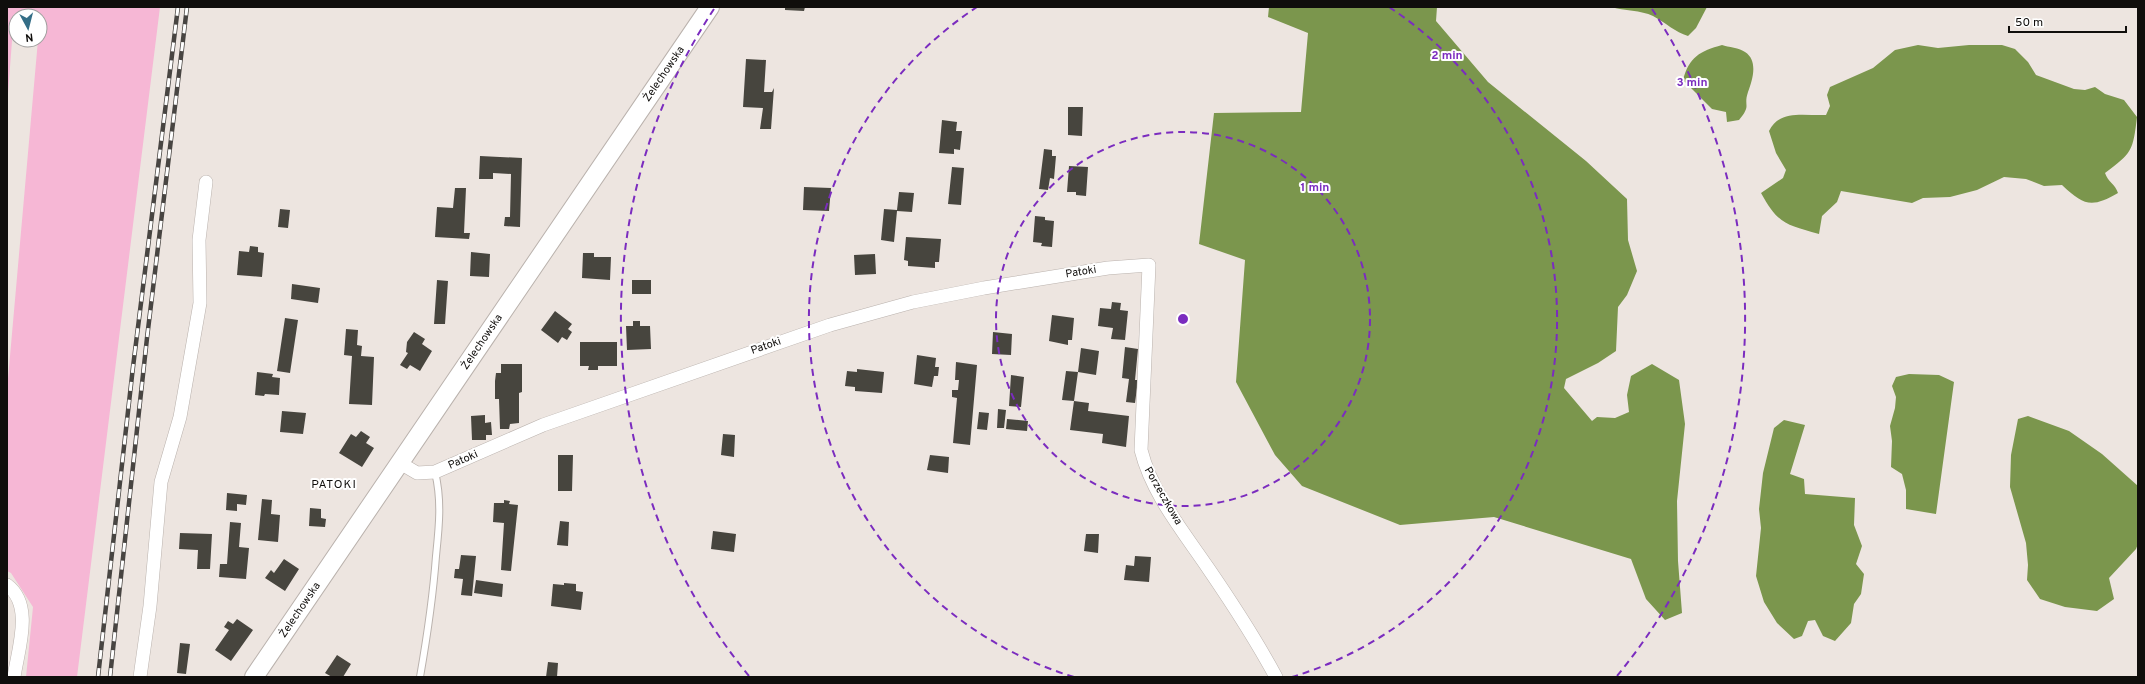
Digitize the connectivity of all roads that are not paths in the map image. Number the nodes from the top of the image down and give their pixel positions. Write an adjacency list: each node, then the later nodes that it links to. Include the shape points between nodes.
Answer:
1 (710, 7): 4 (main road, Żelechowska)
2 (206, 182): 8 (street, via 198,240 200,303 180,417 161,482 150,606)
3 (1149, 265): 5 (street, Patoki, via 1108,268 984,288 914,302 830,325 543,425); 11 (street, Porzeczkowa, via 1141,450 1145,466 1171,515 1210,570)
4 (400, 463): 5 (street, Patoki, via 417,473); 9 (main road, Żelechowska)
5 (435, 472): 10 (lane, via 440,492 439,519 430,624)
6 (7, 585): 7 (street, via 22,609)
7 (14, 677)
8 (140, 677)
9 (254, 677)
10 (420, 677)
11 (1276, 677)

